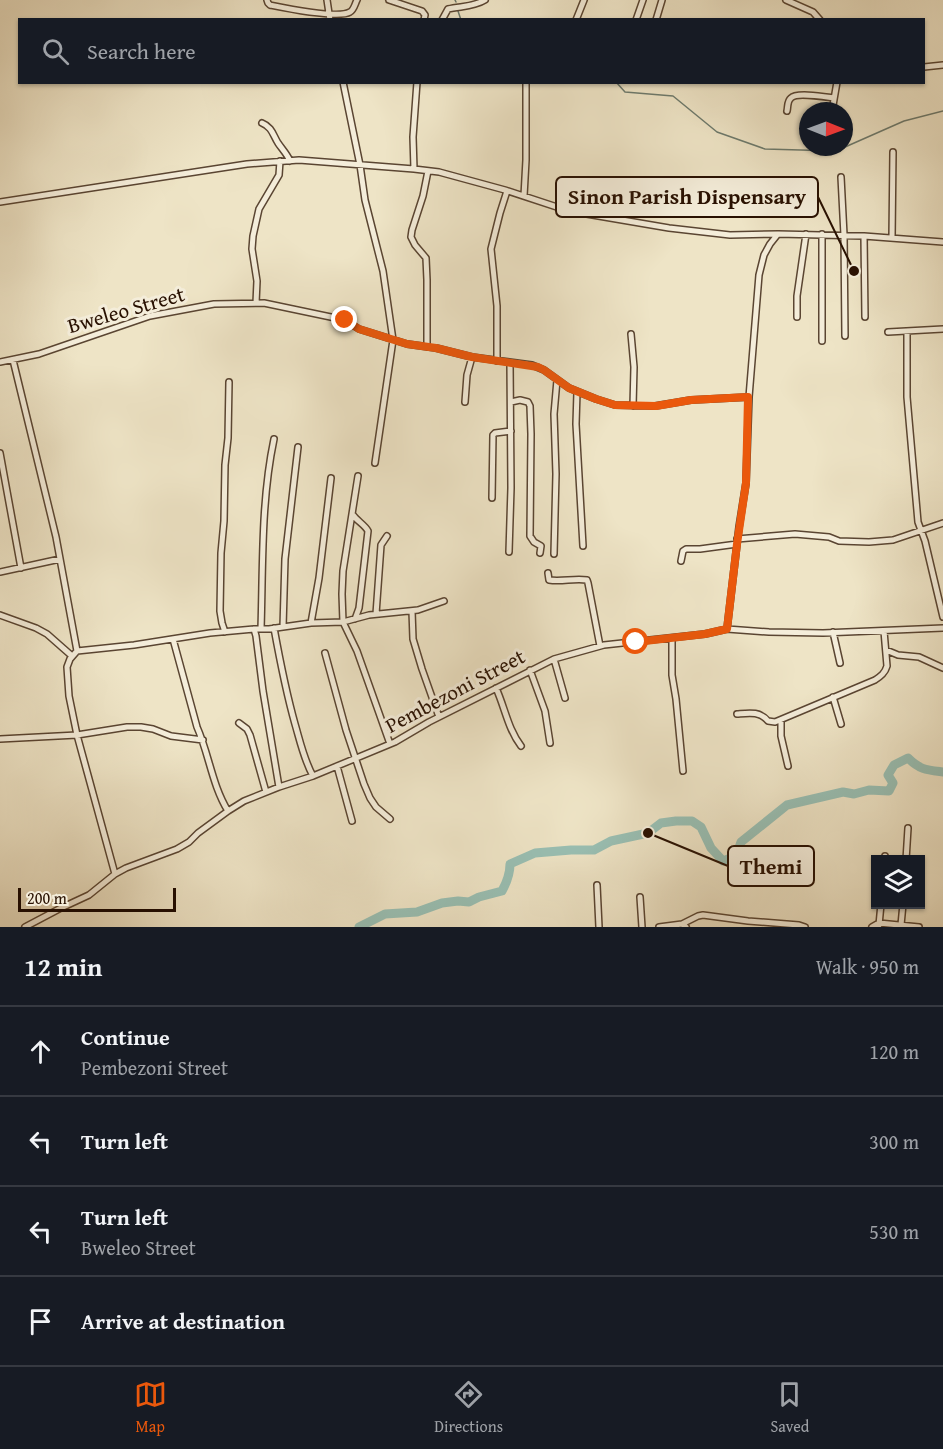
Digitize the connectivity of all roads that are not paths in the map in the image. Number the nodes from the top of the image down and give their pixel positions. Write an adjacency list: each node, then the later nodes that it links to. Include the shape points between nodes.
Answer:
1 (267, 0): 10 (street, via 270,5)
2 (327, 0): 10 (street)
3 (357, 0): 10 (street, via 352,11)
4 (389, 0): 11 (street, via 422,11)
5 (485, 0): 12 (street, via 448,9)
6 (584, 0): 13 (street)
7 (643, 0): 14 (street)
8 (662, 0): 15 (street)
9 (786, 0): 16 (street)
10 (330, 17)
11 (424, 18)
12 (443, 18)
13 (577, 18)
14 (637, 18)
15 (657, 18)
16 (818, 18)
17 (943, 65): 18 (street)
18 (925, 67)
19 (343, 84): 30 (street)
20 (417, 84): 31 (street)
21 (526, 84): 35 (street)
22 (837, 84): 23 (street)
23 (834, 98): 24 (street); 25 (street, via 796,95 788,101)
24 (833, 102)
25 (787, 111)
26 (262, 123): 29 (street, via 272,131)
27 (893, 152): 42 (street)
28 (280, 161): 29 (street); 36 (street); 44 (street, via 279,176 259,209 253,236)
29 (290, 161): 30 (street)
30 (360, 165): 31 (street); 52 (street)
31 (414, 168): 32 (street)
32 (428, 171): 34 (street); 54 (street, via 411,237 426,258)
33 (841, 177): 40 (street)
34 (507, 191): 35 (street); 57 (street, via 491,249)
35 (524, 196): 37 (street, via 569,211 669,228 730,235)
36 (0, 202)
37 (778, 234): 38 (street); 63 (street, via 764,255 759,275)
38 (806, 234): 39 (street); 45 (street)
39 (822, 234): 40 (street); 53 (street)
40 (844, 235): 41 (street); 51 (street)
41 (864, 236): 42 (street); 46 (street)
42 (892, 238): 43 (street)
43 (943, 242)
44 (256, 303): 52 (street, Bweleo Street, via 345,320); 56 (street, Bweleo Street, via 214,304 150,316)
45 (797, 317)
46 (865, 317)
47 (943, 329): 48 (street)
48 (907, 331): 49 (street); 77 (street, via 907,398)
49 (888, 332)
50 (631, 334): 66 (street)
51 (845, 336)
52 (393, 340): 54 (street, Bweleo Street); 71 (street)
53 (822, 341)
54 (427, 347): 55 (street, Bweleo Street)
55 (472, 357): 57 (street, Bweleo Street); 64 (street)
56 (13, 360): 58 (street, Bweleo Street); 84 (street)
57 (497, 361): 59 (street, Bweleo Street)
58 (0, 362)
59 (510, 363): 60 (street, Bweleo Street, via 538,367); 65 (street)
60 (557, 380): 62 (street, Bweleo Street); 83 (street)
61 (229, 382): 104 (street, via 220,611)
62 (577, 392): 66 (street, Bweleo Street, via 615,405); 80 (street)
63 (748, 397): 66 (street, Bweleo Street); 79 (street, via 746,483)
64 (465, 402)
65 (511, 402): 67 (street); 82 (street, via 525,400 530,406 530,536 541,546)
66 (633, 406)
67 (510, 431): 74 (street, via 493,435); 81 (street)
68 (274, 439): 101 (street, via 266,494)
69 (298, 447): 97 (street, via 285,559)
70 (0, 453): 86 (street)
71 (375, 463)
72 (358, 476): 75 (street)
73 (331, 478): 96 (street)
74 (492, 498)
75 (353, 515): 94 (street, via 368,531); 95 (street, via 343,571)
76 (943, 523): 77 (street)
77 (921, 530): 79 (street, via 893,540 869,542 795,534); 93 (street)
78 (387, 536): 91 (street, via 381,545)
79 (737, 542): 85 (street, via 686,549); 102 (street)
80 (583, 546)
81 (508, 552)
82 (540, 553)
83 (554, 554)
84 (60, 559): 86 (street); 110 (street)
85 (681, 561)
86 (21, 568): 87 (street)
87 (0, 572)
88 (548, 573): 108 (street, via 552,581 586,580)
89 (444, 601): 90 (street)
90 (412, 611): 91 (street); 120 (street, via 413,639)
91 (376, 614): 94 (street)
92 (0, 615): 110 (street, via 48,634)
93 (943, 617)
94 (355, 619): 95 (street)
95 (343, 622): 96 (street); 127 (street)
96 (311, 623): 97 (street)
97 (283, 627): 98 (street)
98 (274, 628): 101 (street); 134 (street, via 286,690)
99 (943, 628): 103 (street, Pembezoni Street)
100 (254, 629): 101 (street); 104 (street); 135 (street)
101 (261, 629)
102 (727, 629): 105 (street, Pembezoni Street); 106 (street, Pembezoni Street)
103 (884, 631): 105 (street, Pembezoni Street); 109 (street)
104 (225, 632): 107 (street)
105 (833, 632): 113 (street)
106 (672, 638): 108 (street, Pembezoni Street); 133 (street, via 672,675)
107 (173, 639): 110 (street); 126 (street)
108 (600, 646): 112 (street, Pembezoni Street)
109 (886, 650): 114 (street, via 904,657 919,657); 117 (street, via 887,666 882,675)
110 (74, 653): 124 (street, via 67,667)
111 (326, 653): 130 (street)
112 (554, 659): 115 (street, Pembezoni Street); 118 (street)
113 (840, 663)
114 (943, 668)
115 (530, 670): 116 (street, Pembezoni Street); 128 (street, via 545,711)
116 (496, 688): 120 (street, Pembezoni Street); 129 (street)
117 (833, 697): 121 (street); 123 (street)
118 (565, 698)
119 (737, 714): 121 (street, via 759,713 771,722)
120 (439, 717): 127 (street, Pembezoni Street)
121 (781, 720): 132 (street)
122 (239, 723): 136 (street, via 250,735)
123 (841, 724)
124 (77, 735): 125 (street); 126 (street, via 141,727); 142 (street)
125 (0, 740)
126 (203, 740): 137 (street)
127 (390, 744): 130 (street, Pembezoni Street)
128 (550, 744)
129 (521, 746)
130 (355, 759): 131 (street, Pembezoni Street); 138 (street, via 370,798)
131 (337, 766): 134 (street, Pembezoni Street); 139 (street)
132 (788, 766)
133 (683, 771)
134 (313, 776): 135 (street, Pembezoni Street)
135 (279, 787): 136 (street, Pembezoni Street)
136 (266, 792): 137 (street, Pembezoni Street)
137 (228, 811): 142 (street, Pembezoni Street, via 177,849)
138 (390, 819)
139 (352, 821)
140 (908, 828): 141 (street)
141 (906, 855)
142 (115, 874): 150 (street, Pembezoni Street, via 89,895)
143 (597, 885): 151 (street)
144 (640, 897): 152 (street)
145 (881, 909): 148 (street)
146 (903, 909): 149 (street)
147 (684, 925): 153 (street); 154 (street, via 704,915)
148 (879, 925): 149 (street); 155 (street)
149 (902, 925): 156 (street)
150 (25, 927)
151 (599, 927)
152 (642, 927)
153 (659, 927)
154 (804, 927)
155 (872, 927)
156 (919, 927)

